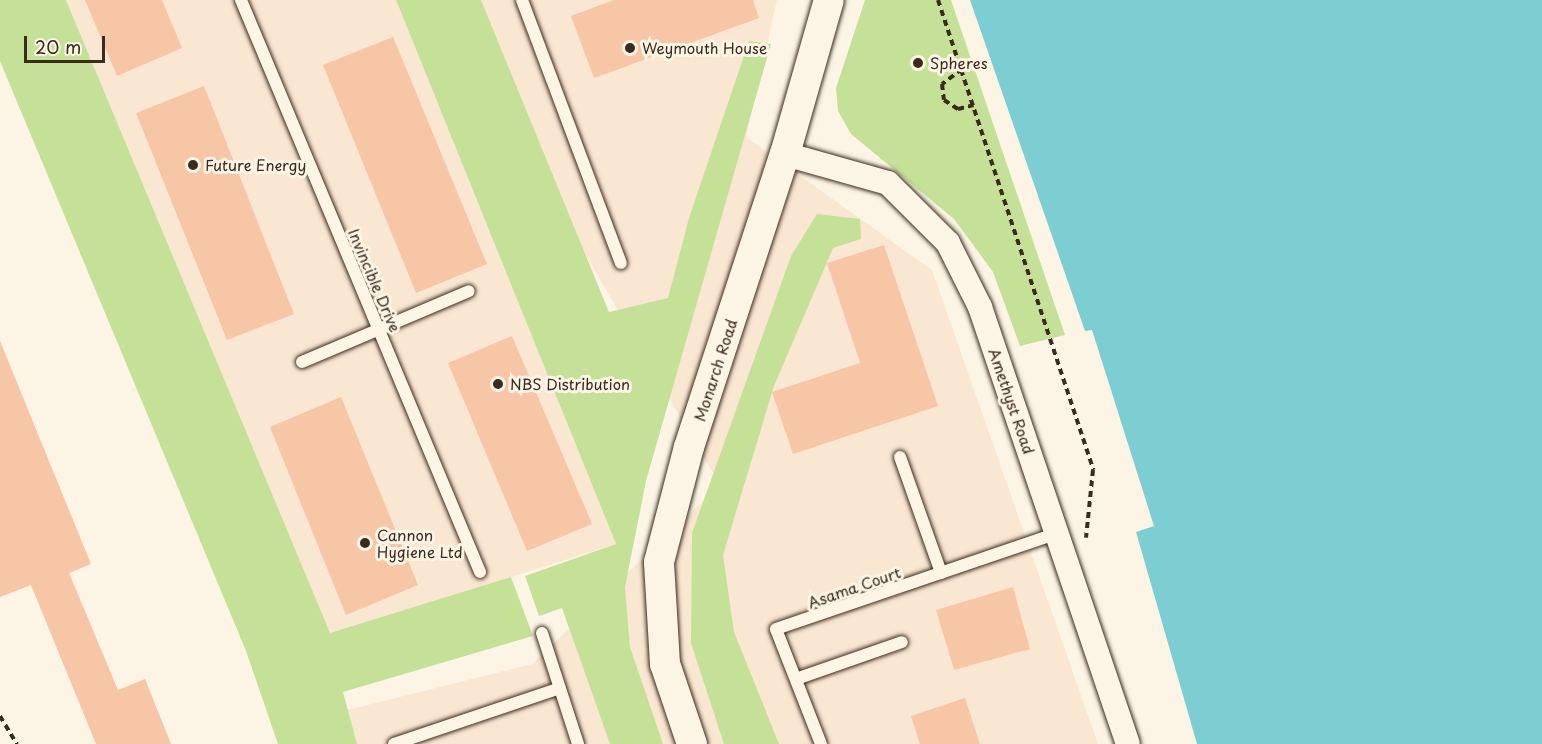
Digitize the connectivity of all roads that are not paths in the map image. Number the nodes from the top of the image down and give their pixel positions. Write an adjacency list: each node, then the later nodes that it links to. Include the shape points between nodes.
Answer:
1 (242, 0): 7 (lane, Invincible Drive)
2 (522, 0): 5 (lane)
3 (829, 0): 4 (street, Monarch Road)
4 (785, 154): 10 (street, Amethyst Road, via 888,183 948,243 980,307); 19 (street, Monarch Road, via 689,447 659,562 665,664)
5 (621, 263)
6 (469, 291): 7 (lane)
7 (379, 329): 8 (lane); 11 (lane, Invincible Drive)
8 (302, 362)
9 (900, 457): 12 (lane)
10 (1058, 533): 12 (lane, Asama Court); 21 (street, Amethyst Road)
11 (480, 573)
12 (941, 573): 15 (lane, Asama Court, via 776,629)
13 (542, 633): 16 (lane)
14 (902, 642): 15 (lane)
15 (796, 679): 20 (lane, Asama Court)
16 (560, 688): 17 (lane); 18 (lane)
17 (394, 744)
18 (578, 744)
19 (692, 744)
20 (821, 744)
21 (1128, 744)

